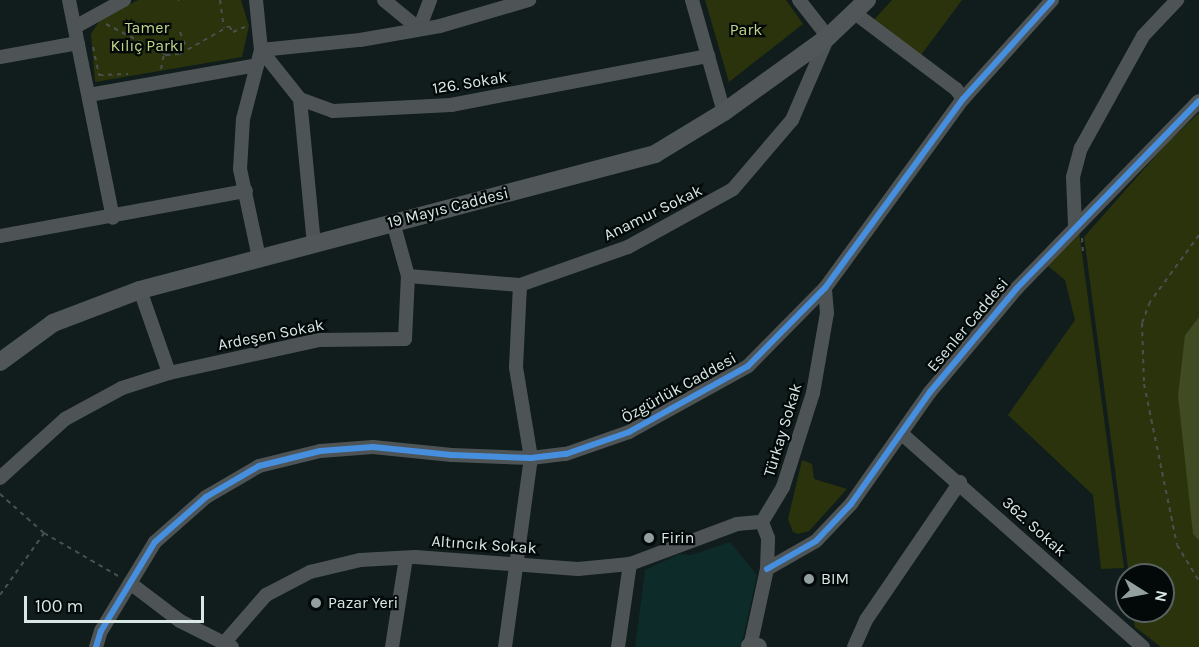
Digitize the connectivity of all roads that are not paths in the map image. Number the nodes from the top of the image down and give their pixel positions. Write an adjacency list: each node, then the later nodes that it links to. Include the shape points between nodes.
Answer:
1 (69, 0): 12 (street)
2 (124, 0): 12 (street)
3 (255, 0): 16 (street)
4 (384, 0): 13 (street)
5 (430, 0): 13 (street)
6 (529, 0): 13 (street)
7 (693, 0): 17 (street)
8 (799, 0): 14 (street)
9 (1052, 0): 22 (street, Özgürlük Caddesi)
10 (1177, 0): 28 (street, via 1143,36 1081,148 1072,177)
11 (862, 7): 14 (main road, 19 Mayıs Caddesi); 22 (street)
12 (75, 27): 15 (street)
13 (419, 29): 16 (street, via 360,40)
14 (828, 37): 24 (main road, 19 Mayıs Caddesi); 33 (street, Anamur Sokak, via 792,120 733,189 628,247)
15 (85, 43): 18 (street); 20 (street)
16 (261, 50): 19 (street); 21 (street)
17 (708, 56): 21 (street, 126. Sokak, via 451,105 333,111); 24 (street)
18 (0, 57)
19 (257, 65): 20 (street); 25 (street, via 243,119 240,169)
20 (88, 95): 26 (street)
21 (300, 99): 30 (street)
22 (963, 99): 34 (street, Özgürlük Caddesi)
23 (1199, 101): 28 (street, Esenler Caddesi)
24 (724, 112): 27 (main road, 19 Mayıs Caddesi, via 655,154)
25 (246, 191): 26 (street); 31 (street)
26 (113, 218): 29 (street)
27 (393, 222): 30 (main road, 19 Mayıs Caddesi); 32 (street, Ardeşen Sokak)
28 (1078, 229): 38 (street, Esenler Caddesi, via 1001,306 930,392)
29 (0, 236)
30 (314, 244): 31 (main road, 19 Mayıs Caddesi)
31 (259, 258): 35 (main road, 19 Mayıs Caddesi)
32 (408, 276): 33 (street, Anamur Sokak); 37 (street, Ardeşen Sokak, via 405,339 319,340)
33 (520, 285): 39 (street, via 516,367)
34 (825, 288): 39 (street, Özgürlük Caddesi, via 747,366 690,400 629,432 566,454); 42 (street, Türkay Sokak, via 827,313 813,393 783,487)
35 (140, 290): 36 (main road, 19 Mayıs Caddesi, via 53,323); 37 (street)
36 (1, 358)
37 (169, 373): 40 (street, Ardeşen Sokak, via 122,388 65,419)
38 (902, 434): 41 (street, 362. Sokak); 46 (street, Esenler Caddesi, via 851,504 816,541)
39 (531, 458): 44 (street); 47 (street, Özgürlük Caddesi, via 373,447 320,451 259,466 206,497 164,535)
40 (0, 478)
41 (960, 482): 54 (street, via 866,620); 55 (street, 362. Sokak)
42 (762, 522): 45 (street, Altıncık Sokak, via 737,524); 46 (street, via 768,538)
43 (406, 558): 44 (street, Altıncık Sokak); 48 (street, Altıncık Sokak, via 360,560 310,572 266,596); 50 (street)
44 (518, 564): 45 (street, Altıncık Sokak, via 578,569); 51 (street)
45 (630, 564): 52 (street)
46 (767, 569): 53 (street)
47 (130, 583): 48 (street, via 180,621); 49 (street, Özgürlük Caddesi)
48 (228, 645)
49 (96, 647)
50 (392, 647)
51 (505, 647)
52 (618, 647)
53 (752, 647)
54 (854, 647)
55 (1143, 647)

